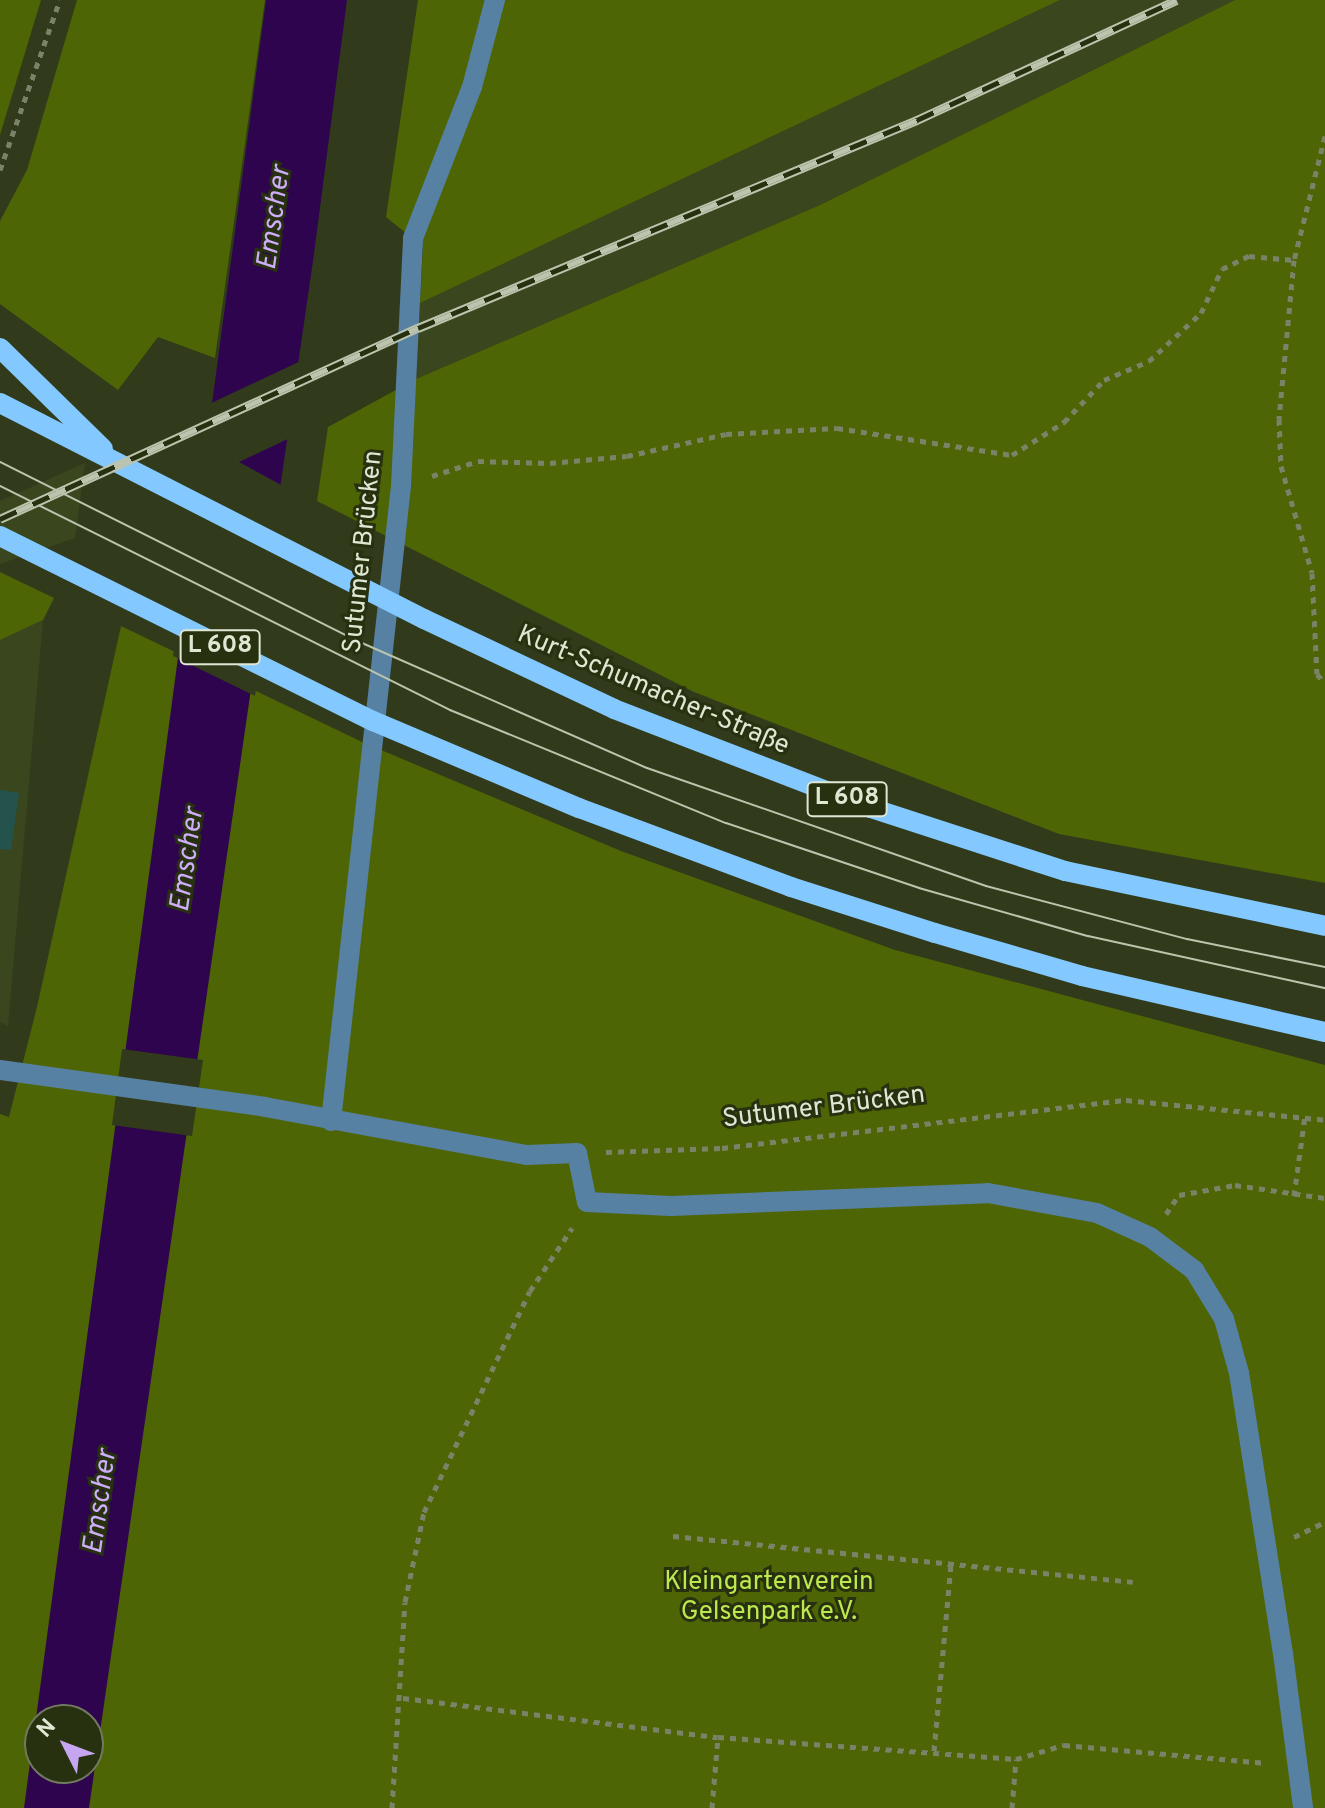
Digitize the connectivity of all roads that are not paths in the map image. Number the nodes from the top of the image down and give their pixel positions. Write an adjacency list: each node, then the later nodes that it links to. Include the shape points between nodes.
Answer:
1 (495, 0): 9 (street, Sutumer Brücken, via 472,87 413,238 401,486)
2 (0, 348): 4 (main road, L 608)
3 (0, 403): 4 (main road, Kurt-Schumacher-Straße / L 608)
4 (120, 465): 6 (main road, Kurt-Schumacher-Straße / L 608, via 614,709 871,808 1065,871)
5 (0, 536): 7 (main road, L 608, via 443,752 791,887 1082,976)
6 (1325, 926)
7 (1325, 1032)
8 (0, 1070): 9 (street)
9 (331, 1121): 10 (street, via 527,1155 577,1153 587,1202 671,1206 988,1193 1097,1213 1150,1237 1194,1270 1224,1319 1239,1373)
10 (1303, 1808)

